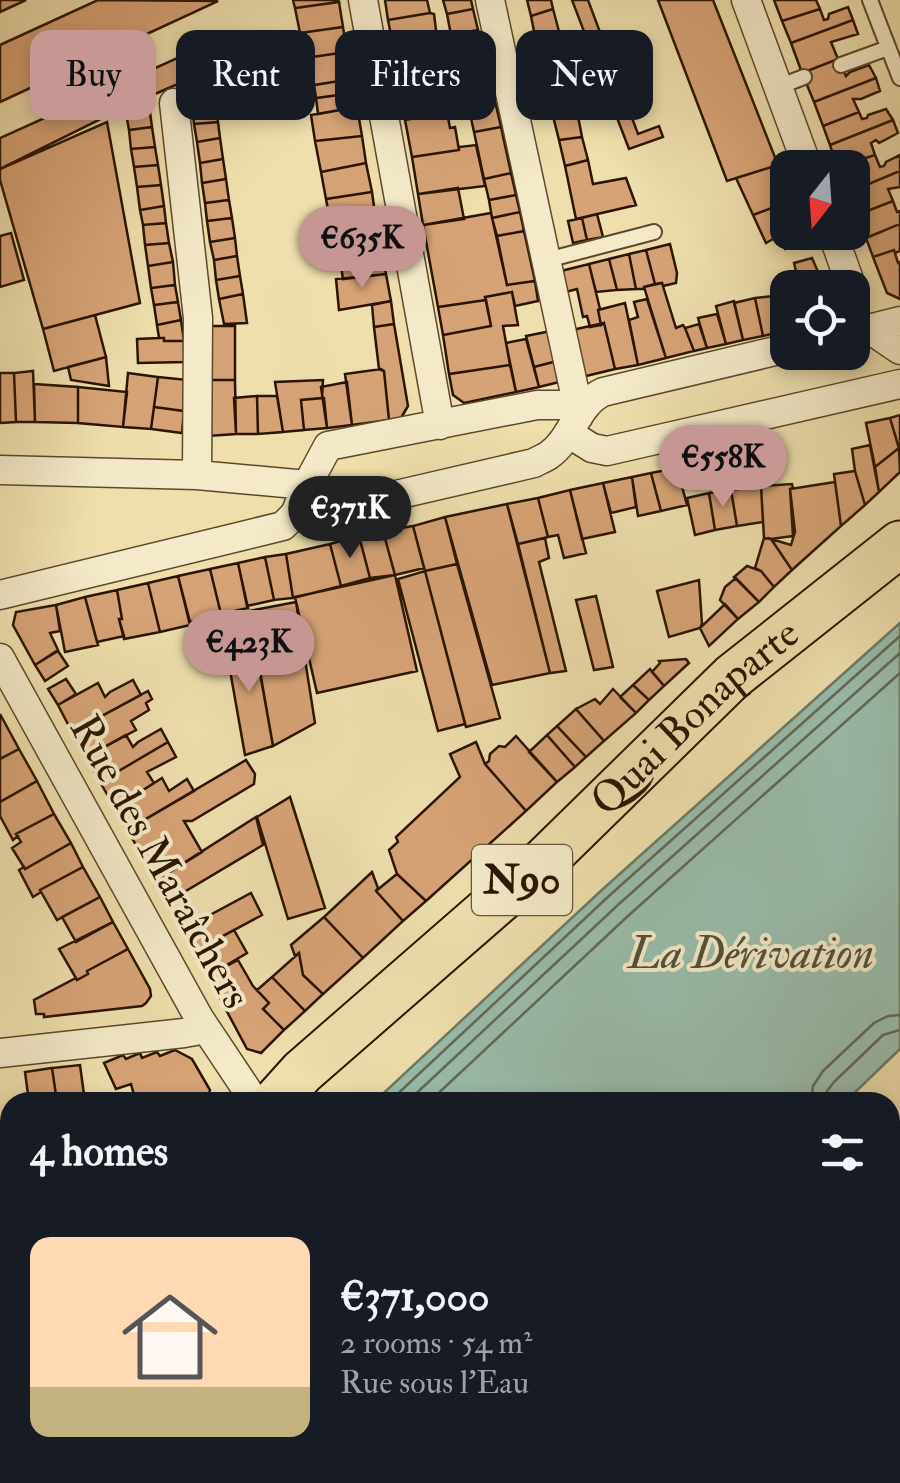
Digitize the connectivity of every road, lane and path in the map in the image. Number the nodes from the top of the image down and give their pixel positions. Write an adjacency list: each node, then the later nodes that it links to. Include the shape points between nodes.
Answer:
1 (363, 0): 19 (street)
2 (490, 0): 11 (street)
3 (746, 0): 9 (street, via 791,82)
4 (870, 0): 5 (lane)
5 (888, 48): 6 (lane); 7 (lane)
6 (841, 64)
7 (900, 78)
8 (174, 103): 21 (street, via 198,318)
9 (804, 150)
10 (654, 232): 11 (lane)
11 (547, 260): 18 (street)
12 (900, 321): 13 (street)
13 (870, 329)
14 (870, 335): 15 (street)
15 (900, 350)
16 (770, 352): 18 (street, via 603,392)
17 (900, 384): 18 (street, via 608,451 592,448)
18 (578, 418): 19 (street, via 564,405 537,405); 22 (street, via 551,454 534,462 366,502)
19 (440, 425): 22 (street, via 328,446)
20 (0, 470): 21 (street)
21 (197, 474): 22 (street)
22 (307, 485): 25 (street, via 282,526)
23 (900, 510): 27 (main road)
24 (900, 544): 27 (main road, Quai Bonaparte / N90)
25 (0, 595)
26 (0, 658): 28 (street, Rue des Maraîchers)
27 (732, 677): 30 (main road, Quai Bonaparte / N90, via 544,861)
28 (206, 1029): 29 (street); 31 (street, Rue des Maraîchers)
29 (0, 1053)
30 (288, 1087)
31 (250, 1092)

